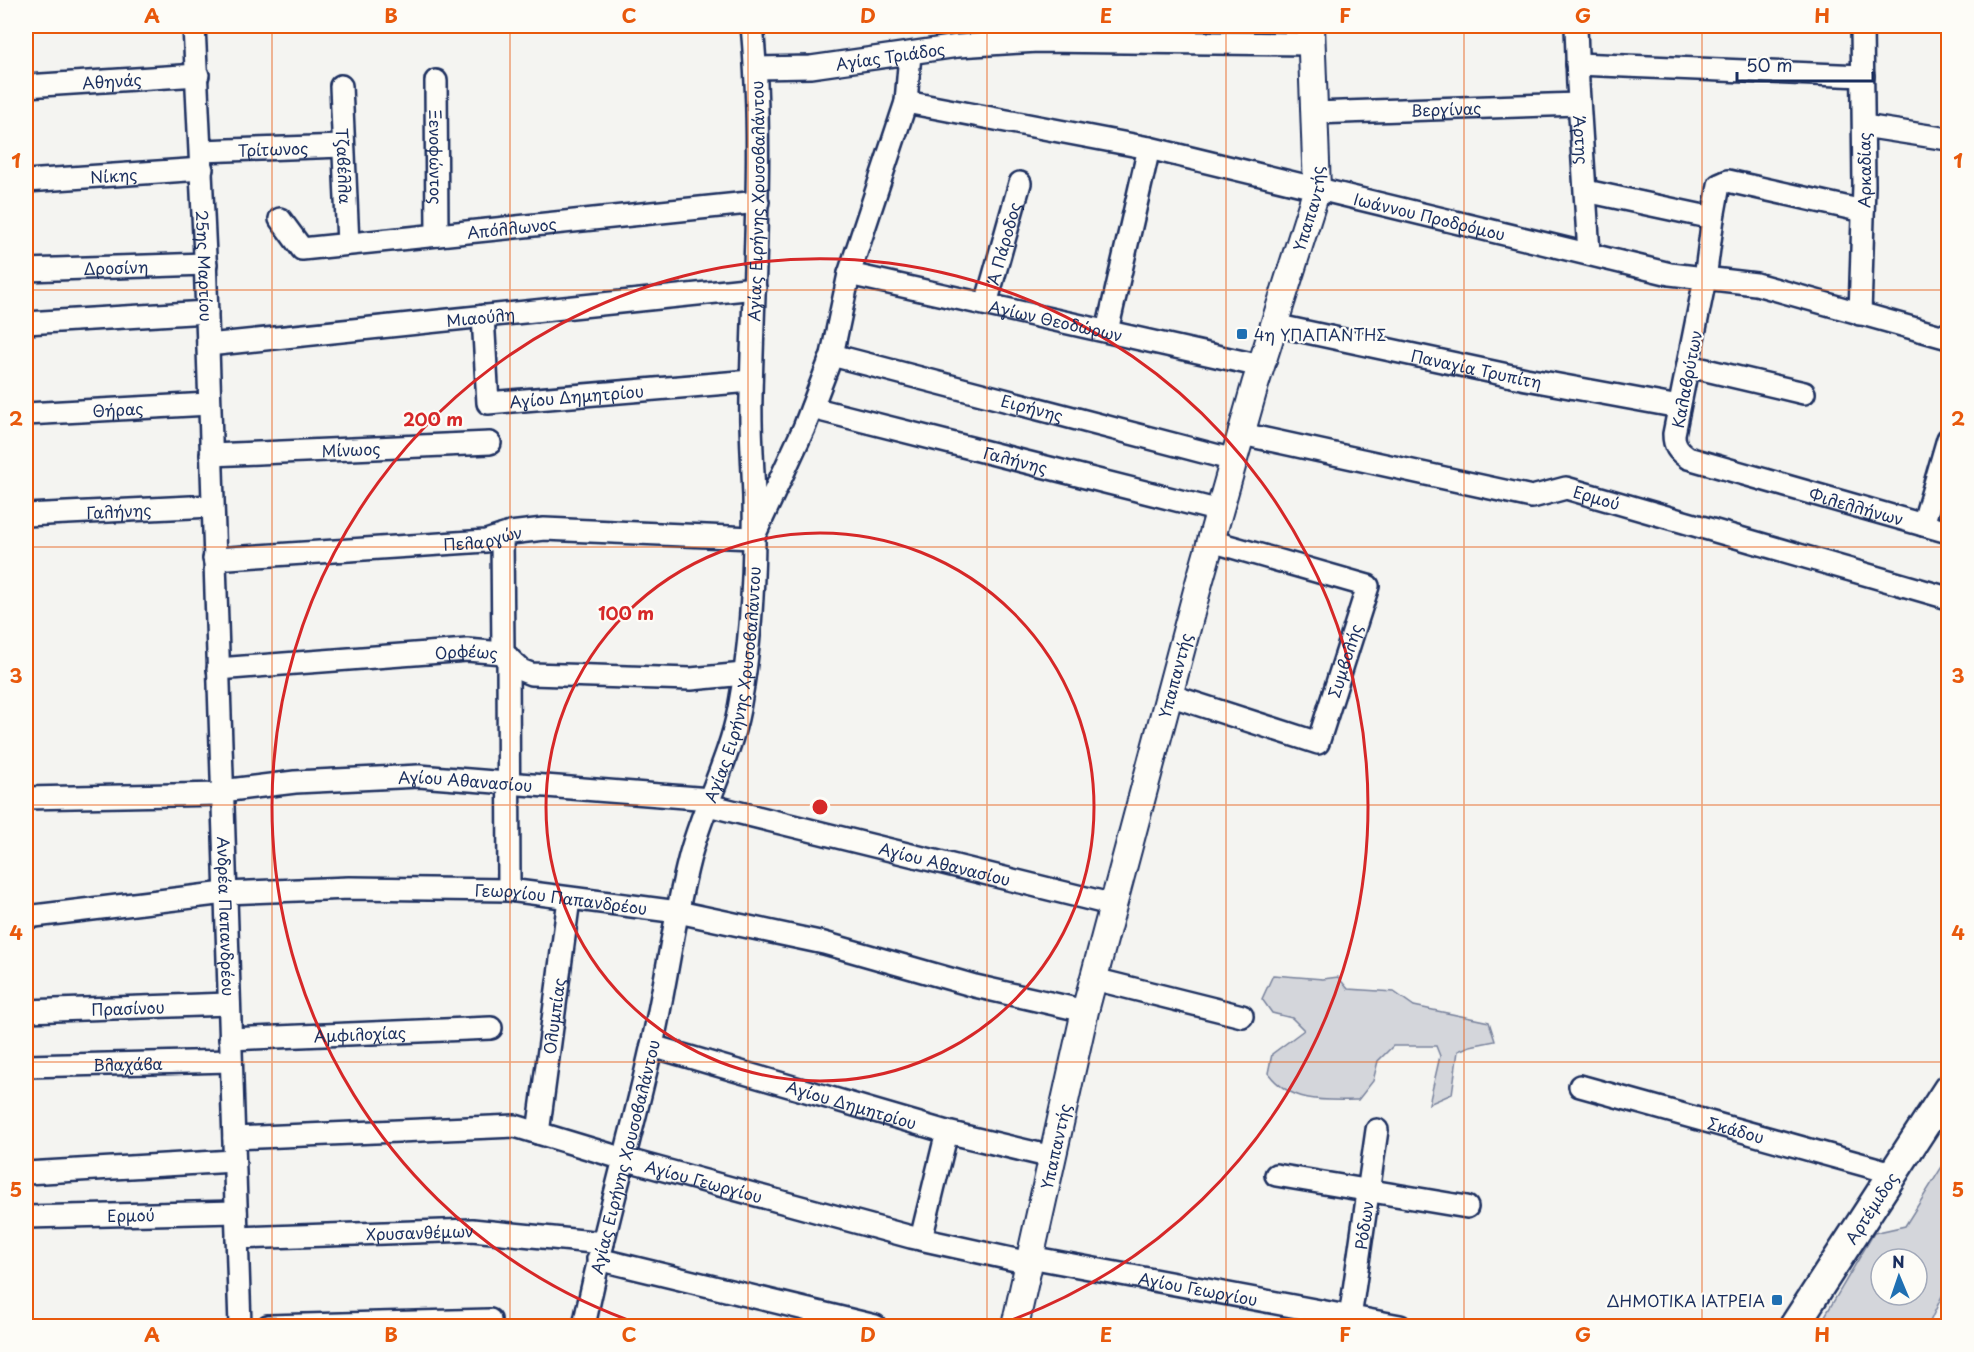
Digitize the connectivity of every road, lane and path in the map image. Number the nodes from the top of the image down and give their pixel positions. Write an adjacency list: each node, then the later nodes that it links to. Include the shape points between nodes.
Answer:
1 (194, 26): 9 (street, 25ης Μαρτίου)
2 (752, 26): 8 (street, Αγίας Ειρήνης Χρυσοβαλάντου)
3 (1576, 26): 7 (street, Άρτης)
4 (1862, 26): 10 (street, Αρκαδίας)
5 (1311, 35): 6 (street, Αγίας Τριάδος, via 1038,41 958,46); 16 (street, Υπαπαντής)
6 (910, 54): 8 (street, Αγίας Τριάδος); 14 (street)
7 (1577, 64): 10 (street); 15 (street, Άρτης)
8 (756, 68): 26 (street, Αγίας Ειρήνης Χρυσοβαλάντου)
9 (198, 75): 12 (street, Αθηνάς); 21 (street, 25ης Μαρτίου)
10 (1863, 76): 17 (street, Αρκαδίας)
11 (436, 81): 30 (street, Ξενοφώντος)
12 (26, 86)
13 (341, 86): 19 (street, Τζαβέλλα)
14 (906, 102): 20 (street, Ιωάννου Προδρόμου); 35 (street)
15 (1579, 104): 16 (street, Βεργίνας); 25 (street, Άρτης)
16 (1314, 113): 24 (street, Υπαπαντής)
17 (1864, 126): 18 (street); 27 (street, Αρκαδίας)
18 (1948, 139)
19 (344, 146): 21 (street, Τρίτωνος); 31 (street, Τζαβέλλα)
20 (1149, 148): 24 (street, Ιωάννου Προδρόμου); 44 (street)
21 (201, 160): 22 (street, Νίκης); 33 (street, 25ης Μαρτίου)
22 (26, 181)
23 (1020, 183): 38 (street, Α΄ Πάροδος)
24 (1317, 189): 32 (street, Ιωάννου Προδρόμου); 43 (street, Υπαπαντής)
25 (1586, 191): 28 (street); 32 (street, Άρτης)
26 (758, 202): 30 (street, Απόλλωνος); 37 (street, Αγίας Ειρήνης Χρυσοβαλάντου)
27 (1863, 211): 28 (street, Καλαβρύτων, via 1724,181 1719,185); 40 (street, Αρκαδίας)
28 (1713, 218): 36 (street, Καλαβρύτων)
29 (280, 219): 31 (street, Απόλλωνος, via 302,249)
30 (437, 235): 31 (street, Απόλλωνος)
31 (348, 244)
32 (1589, 253): 36 (street, Ιωάννου Προδρόμου)
33 (206, 264): 34 (street, Δροσίνη); 39 (street, 25ης Μαρτίου)
34 (26, 270)
35 (849, 274): 38 (street, Αγίων Θεοδώρων); 47 (street)
36 (1705, 279): 40 (street, Ιωάννου Προδρόμου, via 1756,284); 49 (street, Καλαβρύτων)
37 (755, 288): 41 (street, Μιαούλη); 50 (street, Αγίας Ειρήνης Χρυσοβαλάντου)
38 (986, 304): 44 (street, Αγίων Θεοδώρων)
39 (207, 312): 42 (street); 46 (street, 25ης Μαρτίου)
40 (1860, 314): 45 (street, Ιωάννου Προδρόμου)
41 (483, 316): 46 (street, Μιαούλη); 50 (street, Αγίου Δημητρίου, via 488,403)
42 (26, 323)
43 (1274, 325): 48 (street, Υπαπαντής); 53 (street, Παναγία Τρυπίτη)
44 (1107, 331): 48 (street, Αγίων Θεοδώρων)
45 (1948, 338)
46 (208, 345): 52 (street, 25ης Μαρτίου)
47 (832, 355): 54 (street); 60 (street, Ειρήνης)
48 (1261, 366): 56 (street, Υπαπαντής)
49 (1689, 366): 51 (street); 53 (street, Καλαβρύτων)
50 (751, 381): 68 (street, Αγίας Ειρήνης Χρυσοβαλάντου)
51 (1804, 393)
52 (209, 404): 55 (street, Θήρας); 59 (street, 25ης Μαρτίου)
53 (1679, 407): 61 (street, Καλαβρύτων, via 1674,444 1688,458)
54 (812, 408): 63 (street, Γαλήνης); 68 (street)
55 (26, 414)
56 (1242, 434): 60 (street, Υπαπαντής); 71 (street, Ερμού, via 1536,498 1566,488)
57 (1948, 438): 65 (street, Φιλελλήνων)
58 (490, 443): 59 (street, Μίνωος)
59 (211, 455): 62 (street, 25ης Μαρτίου)
60 (1234, 460): 63 (street, Υπαπαντής)
61 (1705, 461): 65 (street, Φιλελλήνων)
62 (212, 506): 64 (street, Γαλήνης); 70 (street, Ανδρέα Παπανδρέου)
63 (1220, 510): 69 (street, Υπαπαντής)
64 (26, 515)
65 (1923, 525): 66 (street)
66 (1948, 532)
67 (502, 536): 68 (street, Πελαργών, via 544,529); 70 (street, Πελαργών, via 486,541); 72 (street)
68 (753, 538): 74 (street, Αγίας Ειρήνης Χρυσοβαλάντου)
69 (1211, 541): 75 (street, Υπαπαντής); 75 (street, Συμβολής, via 1368,586 1318,743)
70 (214, 559): 73 (street, Ανδρέα Παπανδρέου)
71 (1948, 598)
72 (506, 655): 73 (street, Ορφέως, via 467,650); 74 (street, Ορφέως, via 531,674 691,679); 76 (street)
73 (218, 669): 77 (street, Ανδρέα Παπανδρέου)
74 (744, 674): 79 (street, Αγίας Ειρήνης Χρυσοβαλάντου, via 738,712)
75 (1169, 694): 83 (street, Υπαπαντής)
76 (507, 783): 77 (street, Αγίου Αθανασίου, via 387,776); 79 (street, Αγίου Αθανασίου); 80 (street)
77 (222, 793): 78 (street, Αγίου Αθανασίου); 81 (street, Ανδρέα Παπανδρέου)
78 (26, 798)
79 (709, 802): 83 (street, Αγίου Αθανασίου); 84 (street, Αγίας Ειρήνης Χρυσοβαλάντου, via 689,858)
80 (509, 890): 81 (street, Γεωργίου Παπανδρέου, via 349,888); 82 (street, Γεωργίου Παπανδρέου)
81 (225, 893): 85 (street, Γεωργίου Παπανδρέου); 87 (street, Ανδρέα Παπανδρέου)
82 (569, 899): 84 (street, Γεωργίου Παπανδρέου); 99 (street, Ολυμπίας)
83 (1114, 905): 86 (street, Υπαπαντής)
84 (678, 912): 89 (street, Γεωργίου Παπανδρέου, via 824,943 975,986); 93 (street, Αγίας Ειρήνης Χρυσοβαλάντου)
85 (26, 918)
86 (1094, 979): 89 (street, Υπαπαντής); 90 (street)
87 (229, 1004): 88 (street, Πρασίνου); 92 (street, Ανδρέα Παπανδρέου)
88 (26, 1011)
89 (1085, 1011): 102 (street, Υπαπαντής)
90 (1242, 1016)
91 (490, 1028): 92 (street, Αμφιλοχίας)
92 (230, 1039): 94 (street, Ανδρέα Παπανδρέου)
93 (652, 1046): 100 (street, Αγίου Δημητρίου); 103 (street, Αγίας Ειρήνης Χρυσοβαλάντου)
94 (231, 1060): 95 (street, Βλαχάβα); 101 (street, Ανδρέα Παπανδρέου)
95 (26, 1066)
96 (1580, 1086): 106 (street, Σκάδου)
97 (1948, 1089): 106 (main road, Αρτέμιδος)
98 (1377, 1130): 108 (street, Ρόδων)
99 (538, 1132): 101 (street, Αγίου Γεωργίου, via 515,1126); 103 (street, Αγίου Γεωργίου)
100 (947, 1132): 102 (street, Αγίου Δημητρίου); 113 (street)
101 (234, 1138): 104 (street, Ανδρέα Παπανδρέου)
102 (1052, 1157): 115 (street, Υπαπαντής)
103 (624, 1159): 113 (street, Αγίου Γεωργίου); 114 (street, Αγίας Ειρήνης Χρυσοβαλάντου)
104 (234, 1161): 105 (street); 110 (street, Ανδρέα Παπανδρέου)
105 (26, 1173)
106 (1893, 1173): 124 (main road, Αρτέμιδος)
107 (1276, 1175): 108 (street)
108 (1368, 1191): 109 (street); 116 (street, Ρόδων)
109 (1467, 1207)
110 (236, 1212): 111 (street, Ερμού); 112 (street, Ανδρέα Παπανδρέου)
111 (26, 1217)
112 (237, 1238): 114 (street, Χρυσανθέμων, via 472,1230); 118 (street, Ανδρέα Παπανδρέου)
113 (921, 1239): 115 (street, Αγίου Γεωργίου)
114 (600, 1251): 120 (street, Αγίας Ειρήνης Χρυσοβαλάντου); 121 (street, Χρυσανθέμων)
115 (1030, 1260): 116 (street, Αγίου Γεωργίου); 122 (street, Υπαπαντής)
116 (1350, 1317): 123 (street, Αγίου Γεωργίου)
117 (490, 1320): 119 (street)
118 (240, 1326)
119 (268, 1326)
120 (584, 1326)
121 (875, 1326)
122 (1015, 1326)
123 (1400, 1326)
124 (1794, 1326)

